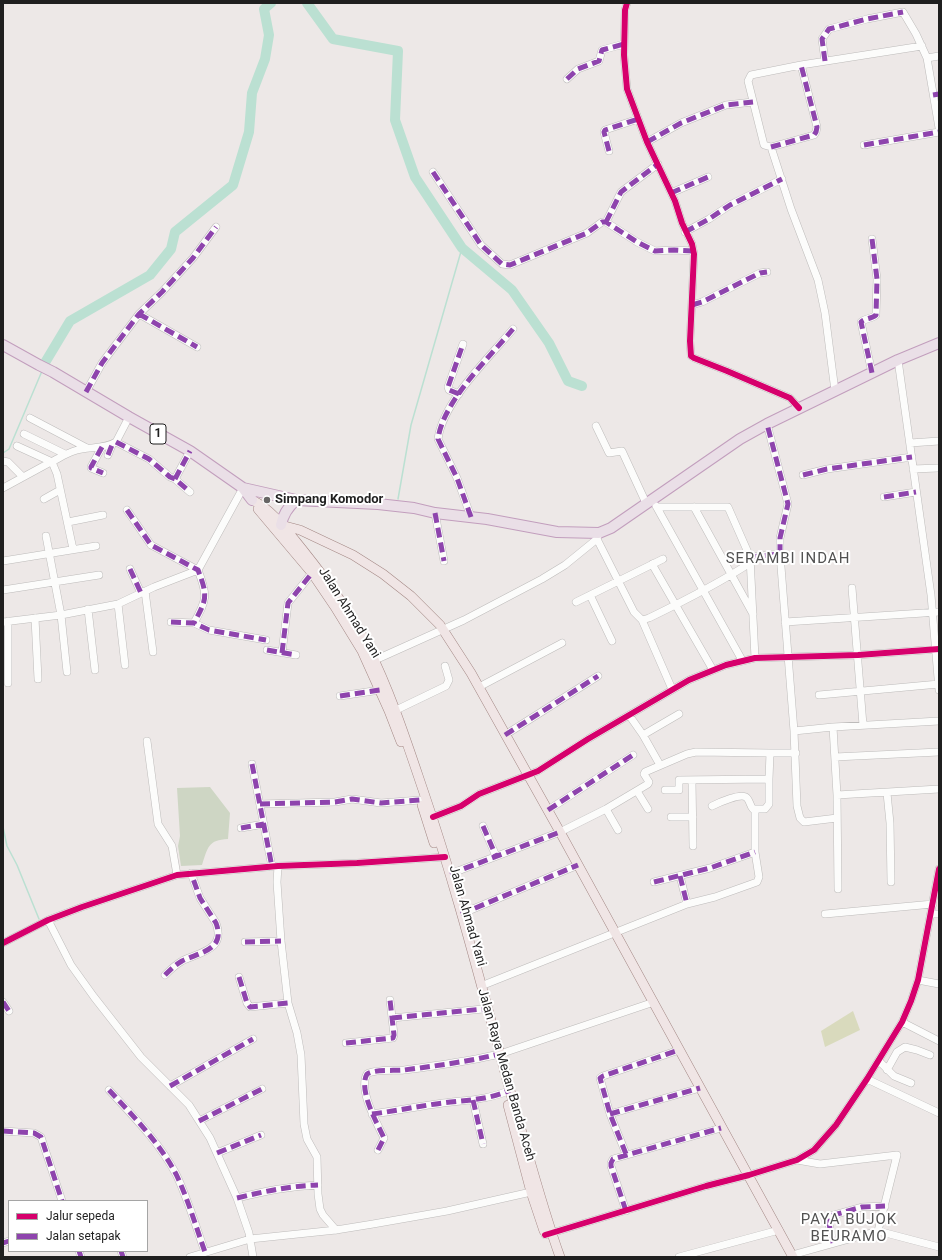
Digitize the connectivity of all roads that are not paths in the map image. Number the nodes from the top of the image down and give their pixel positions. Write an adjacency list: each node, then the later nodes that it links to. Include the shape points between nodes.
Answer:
1 (627, 3): 2 (street)
2 (624, 44): 8 (street, via 602,50 599,61 578,69); 11 (street, via 627,89)
3 (922, 46): 5 (street); 6 (street); 6 (street, via 903,12 829,29 822,39)
4 (939, 56): 5 (street)
5 (927, 58): 9 (street)
6 (825, 61): 7 (street)
7 (801, 65): 10 (street, via 751,75 748,81); 16 (street, via 816,132)
8 (567, 80)
9 (936, 94): 12 (street)
10 (753, 102): 14 (street, via 726,105 681,123); 16 (street, via 764,146)
11 (638, 119): 14 (street); 17 (street, via 605,130)
12 (939, 128)
13 (939, 132): 15 (street)
14 (647, 142): 18 (street)
15 (864, 145)
16 (771, 147): 21 (street)
17 (609, 151)
18 (658, 164): 22 (street); 23 (street, via 621,192)
19 (433, 172): 23 (street, via 481,245 502,264 510,264 531,256 590,232 602,222)
20 (708, 177): 22 (street)
21 (782, 179): 25 (street, via 730,205); 38 (street, via 818,280)
22 (672, 193): 25 (street)
23 (606, 222): 27 (street, via 655,251)
24 (216, 227): 30 (street, via 193,258)
25 (685, 232): 27 (street)
26 (872, 240): 37 (street, via 877,279 876,315 861,322)
27 (693, 251): 29 (street)
28 (767, 272): 29 (street)
29 (692, 305): 41 (street, via 691,356 790,398)
30 (139, 314): 35 (street); 39 (street, via 102,363)
31 (513, 329): 40 (street)
32 (939, 343): 36 (highway)
33 (463, 344): 40 (street, via 448,387)
34 (3, 345): 39 (highway, Jalan Raya Medan Banda Aceh / 1)
35 (197, 347)
36 (898, 360): 37 (highway); 49 (street)
37 (872, 373): 38 (highway)
38 (835, 391): 41 (highway)
39 (86, 392): 42 (highway, Jalan Raya Medan Banda Aceh / 1)
40 (459, 394): 80 (street, via 442,422 438,439 457,478)
41 (799, 408): 44 (highway)
42 (129, 417): 48 (street); 53 (highway, Jalan Raya Medan Banda Aceh / 1)
43 (30, 418): 52 (street)
44 (768, 424): 74 (highway, via 740,439); 88 (street, via 788,504 780,538)
45 (596, 426): 74 (street, via 609,453 622,451)
46 (24, 434): 54 (street)
47 (939, 441): 49 (street)
48 (114, 443): 51 (street); 55 (street); 64 (street, via 149,459)
49 (910, 443): 56 (street)
50 (17, 446): 58 (street)
51 (102, 447): 52 (street); 61 (street, via 90,467)
52 (87, 448): 54 (street)
53 (190, 451): 64 (street); 66 (highway, Jalan Raya Medan Banda Aceh / 1)
54 (65, 454): 58 (street)
55 (108, 456)
56 (912, 457): 60 (street); 62 (street)
57 (3, 461): 63 (street, via 8,462)
58 (52, 462): 63 (street); 67 (street)
59 (938, 468): 60 (street)
60 (913, 470): 69 (street)
61 (103, 473)
62 (803, 474)
63 (23, 477): 65 (street)
64 (175, 479): 68 (street)
65 (3, 488)
66 (243, 488): 72 (highway, Jalan Raya Medan Banda Aceh / 1); 73 (highway); 95 (street)
67 (60, 490): 71 (street); 81 (street)
68 (190, 492)
69 (916, 492): 70 (street); 110 (street)
70 (884, 497)
71 (44, 499)
72 (252, 500): 82 (main road, Jalan Raya Medan Banda Aceh / 1, via 260,504); 96 (main road, Jalan Ahmad Yani / 1)
73 (296, 500): 78 (highway, via 378,504); 82 (highway, via 287,509)
74 (648, 501): 76 (street); 84 (highway)
75 (694, 507): 76 (street); 90 (street, via 728,507); 98 (street)
76 (658, 508): 103 (street)
77 (127, 510): 95 (street, via 151,545)
78 (434, 512): 80 (highway); 92 (street)
79 (103, 515): 81 (street)
80 (471, 517): 84 (highway, via 557,532)
81 (68, 522): 86 (street)
82 (281, 525): 120 (main road, via 300,530 347,552 383,574 411,596); 132 (main road, Jalan Raya Medan Banda Aceh / 1, via 312,561 338,598)
83 (46, 536): 87 (street)
84 (598, 536): 99 (street); 120 (street, via 565,565 542,579)
85 (96, 546): 86 (street)
86 (74, 549): 87 (street)
87 (50, 554): 91 (street); 100 (street)
88 (780, 554): 90 (street); 118 (street)
89 (663, 559): 93 (street)
90 (750, 560): 98 (street); 112 (street)
91 (3, 561)
92 (444, 561)
93 (652, 564): 99 (street); 108 (street)
94 (130, 569): 104 (street)
95 (198, 570): 104 (street); 119 (street, via 205,600)
96 (312, 573): 127 (street, via 288,602); 145 (main road, Jalan Ahmad Yani / 1, via 362,651)
97 (99, 575): 100 (street)
98 (731, 575): 103 (street); 112 (street)
99 (619, 581): 105 (street); 115 (street, via 634,612)
100 (55, 582): 102 (street); 111 (street)
101 (852, 588): 114 (street)
102 (3, 590)
103 (703, 591): 108 (street); 133 (street)
104 (143, 592): 107 (street); 126 (street)
105 (590, 596): 106 (street); 122 (street)
106 (576, 602)
107 (118, 604): 109 (street); 134 (street)
108 (676, 605): 115 (street); 137 (street)
109 (88, 610): 111 (street); 136 (street)
110 (936, 612): 114 (street); 124 (street)
111 (61, 615): 113 (street); 138 (street)
112 (754, 615): 131 (street)
113 (35, 618): 116 (street); 140 (street)
114 (854, 618): 118 (street); 129 (street)
115 (642, 620): 144 (street)
116 (5, 621): 141 (street)
117 (171, 622): 119 (street)
118 (785, 622): 130 (street)
119 (194, 623): 121 (street, via 208,630)
120 (442, 629): 132 (street); 143 (main road)
121 (266, 640)
122 (612, 640)
123 (562, 643): 143 (street)
124 (937, 649): 129 (street); 142 (street)
125 (267, 650): 127 (street)
126 (153, 652)
127 (282, 653): 128 (street)
128 (296, 655)
129 (858, 655): 130 (street); 146 (street)
130 (788, 657): 131 (street); 155 (street)
131 (756, 658): 133 (street)
132 (374, 660): 149 (main road, Jalan Raya Medan Banda Aceh / 1)
133 (742, 660): 137 (street)
134 (125, 665)
135 (444, 666): 149 (street, via 449,680 446,686)
136 (95, 670)
137 (714, 670): 144 (street)
138 (67, 672)
139 (598, 676): 156 (street)
140 (38, 679)
141 (8, 682)
142 (939, 686): 146 (street)
143 (479, 687): 156 (main road)
144 (672, 689): 150 (street)
145 (380, 690): 148 (street); 149 (main road, Jalan Ahmad Yani / 1)
146 (861, 692): 147 (street); 153 (street)
147 (819, 695)
148 (340, 696)
149 (393, 712): 174 (main road, Jalan Ahmad Yani / 1); 181 (main road, Jalan Raya Medan Banda Aceh / 1)
150 (629, 714): 157 (street); 166 (street)
151 (679, 714): 157 (street)
152 (939, 721): 153 (street)
153 (863, 725): 154 (street)
154 (833, 727): 155 (street); 163 (street)
155 (794, 731): 161 (street)
156 (506, 735): 166 (main road)
157 (643, 735): 165 (street)
158 (147, 741): 199 (street, via 158,824 172,846)
159 (939, 752): 163 (street)
160 (770, 753): 161 (street); 165 (street, via 696,752); 167 (street)
161 (796, 753): 184 (street, via 797,806 800,818 804,822)
162 (633, 755): 180 (street)
163 (834, 758): 173 (street)
164 (252, 764): 175 (street)
165 (660, 765): 171 (street, via 644,773 649,783)
166 (528, 776): 180 (main road); 181 (street, via 479,794 461,806)
167 (769, 780): 168 (street); 179 (street, via 769,806 765,809)
168 (692, 781): 170 (street, via 679,780 680,790); 183 (street)
169 (939, 789): 172 (street)
170 (664, 790)
171 (638, 791): 177 (street); 178 (street)
172 (887, 793): 173 (street); 202 (street)
173 (837, 795): 184 (street)
174 (420, 800): 175 (street, via 381,803 352,799 335,802); 193 (main road, Jalan Ahmad Yani / 1)
175 (260, 804): 185 (street)
176 (712, 806): 179 (street, via 744,796)
177 (606, 809): 188 (street); 189 (street)
178 (648, 809)
179 (755, 809): 191 (street)
180 (548, 810): 189 (main road)
181 (433, 817): 193 (main road, Jalan Raya Medan Banda Aceh / 1)
182 (671, 817): 183 (street)
183 (693, 817): 190 (street)
184 (837, 818): 203 (street)
185 (264, 824): 187 (street); 195 (street)
186 (483, 826): 192 (street)
187 (241, 828)
188 (618, 830)
189 (560, 832): 192 (street); 194 (main road)
190 (693, 846)
191 (755, 852): 200 (street); 204 (street, via 760,877 757,882 720,896)
192 (496, 856): 198 (street)
193 (442, 858): 195 (street); 198 (main road, Jalan Raya Medan Banda Aceh / 1); 224 (main road, Jalan Ahmad Yani / 1)
194 (578, 865): 206 (street); 211 (main road)
195 (275, 866): 197 (street); 212 (street)
196 (939, 869): 205 (street)
197 (191, 872): 199 (street); 215 (street, via 200,898 218,927 218,940 213,947 182,961)
198 (450, 874): 206 (main road, Jalan Raya Medan Banda Aceh / 1)
199 (177, 875): 210 (street)
200 (680, 876): 201 (street); 204 (street)
201 (654, 882)
202 (891, 882)
203 (838, 889)
204 (687, 904): 211 (street)
205 (932, 904): 207 (street); 208 (street)
206 (461, 914): 219 (main road, Jalan Raya Medan Banda Aceh / 1)
207 (825, 914)
208 (931, 914): 209 (street); 217 (street)
209 (939, 914)
210 (44, 922): 214 (street); 238 (street, via 94,998 141,1057)
211 (615, 932): 219 (street); 222 (main road)
212 (281, 941): 213 (street); 223 (street)
213 (245, 942)
214 (3, 943)
215 (165, 975)
216 (239, 977): 223 (street, via 250,1007)
217 (918, 980): 218 (street); 227 (street)
218 (939, 984)
219 (481, 986): 232 (main road, Jalan Raya Medan Banda Aceh / 1)
220 (390, 1000): 226 (street)
221 (3, 1002): 225 (street)
222 (654, 1002): 231 (main road); 232 (street)
223 (288, 1003): 257 (street, via 300,1045 304,1124 307,1139 318,1157)
224 (483, 1009): 226 (street); 232 (main road, Jalan Ahmad Yani / 1)
225 (9, 1011)
226 (392, 1018): 230 (street, via 393,1038)
227 (902, 1022): 229 (street); 234 (street)
228 (253, 1039): 238 (street)
229 (939, 1041)
230 (346, 1044)
231 (679, 1050): 239 (main road); 246 (street, via 602,1077 600,1080)
232 (498, 1055): 242 (main road, Jalan Ahmad Yani / 1); 245 (street, via 444,1065 370,1072 366,1076 365,1086)
233 (930, 1055): 235 (street, via 905,1047 897,1052)
234 (879, 1061): 235 (street); 236 (street)
235 (887, 1070): 237 (street)
236 (867, 1079): 244 (street); 255 (street, via 836,1125 814,1150)
237 (911, 1083)
238 (170, 1086): 247 (street, via 189,1105)
239 (700, 1088): 246 (street); 248 (main road)
240 (109, 1090): 270 (street, via 149,1134 174,1171)
241 (262, 1090): 247 (street)
242 (508, 1091): 243 (street); 258 (main road, Jalan Ahmad Yani / 1); 266 (main road, Jalan Raya Medan Banda Aceh / 1)
243 (473, 1100): 245 (street); 251 (street)
244 (939, 1113)
245 (372, 1114): 252 (street, via 384,1138)
246 (610, 1114): 254 (street)
247 (199, 1121): 253 (street)
248 (721, 1128): 254 (street); 256 (main road)
249 (3, 1131): 260 (street, via 34,1133 41,1137)
250 (261, 1135): 253 (street)
251 (483, 1144)
252 (378, 1150)
253 (217, 1153): 259 (street)
254 (626, 1154): 262 (street, via 613,1159 611,1163)
255 (797, 1160): 256 (street); 261 (street, via 820,1164 897,1155)
256 (749, 1175): 262 (street); 264 (main road)
257 (318, 1185): 259 (street, via 295,1185); 263 (street, via 320,1209)
258 (531, 1192): 263 (street, via 446,1211); 266 (main road, Jalan Ahmad Yani / 1)
259 (237, 1198): 267 (street)
260 (62, 1200)
261 (885, 1206): 265 (street); 268 (street, via 862,1207 830,1216 828,1219)
262 (626, 1211): 266 (street)
263 (336, 1230): 267 (street)
264 (779, 1230): 271 (main road); 276 (street)
265 (878, 1231): 268 (street); 269 (street)
266 (548, 1235): 274 (main road, Jalan Ahmad Yani / 1); 275 (main road, Jalan Raya Medan Banda Aceh / 1)
267 (250, 1239): 270 (street); 273 (street)
268 (833, 1243): 271 (street)
269 (939, 1247)
270 (205, 1252): 272 (street)
271 (792, 1256)
272 (190, 1257)
273 (253, 1257)
274 (553, 1257)
275 (560, 1257)
276 (679, 1257)

